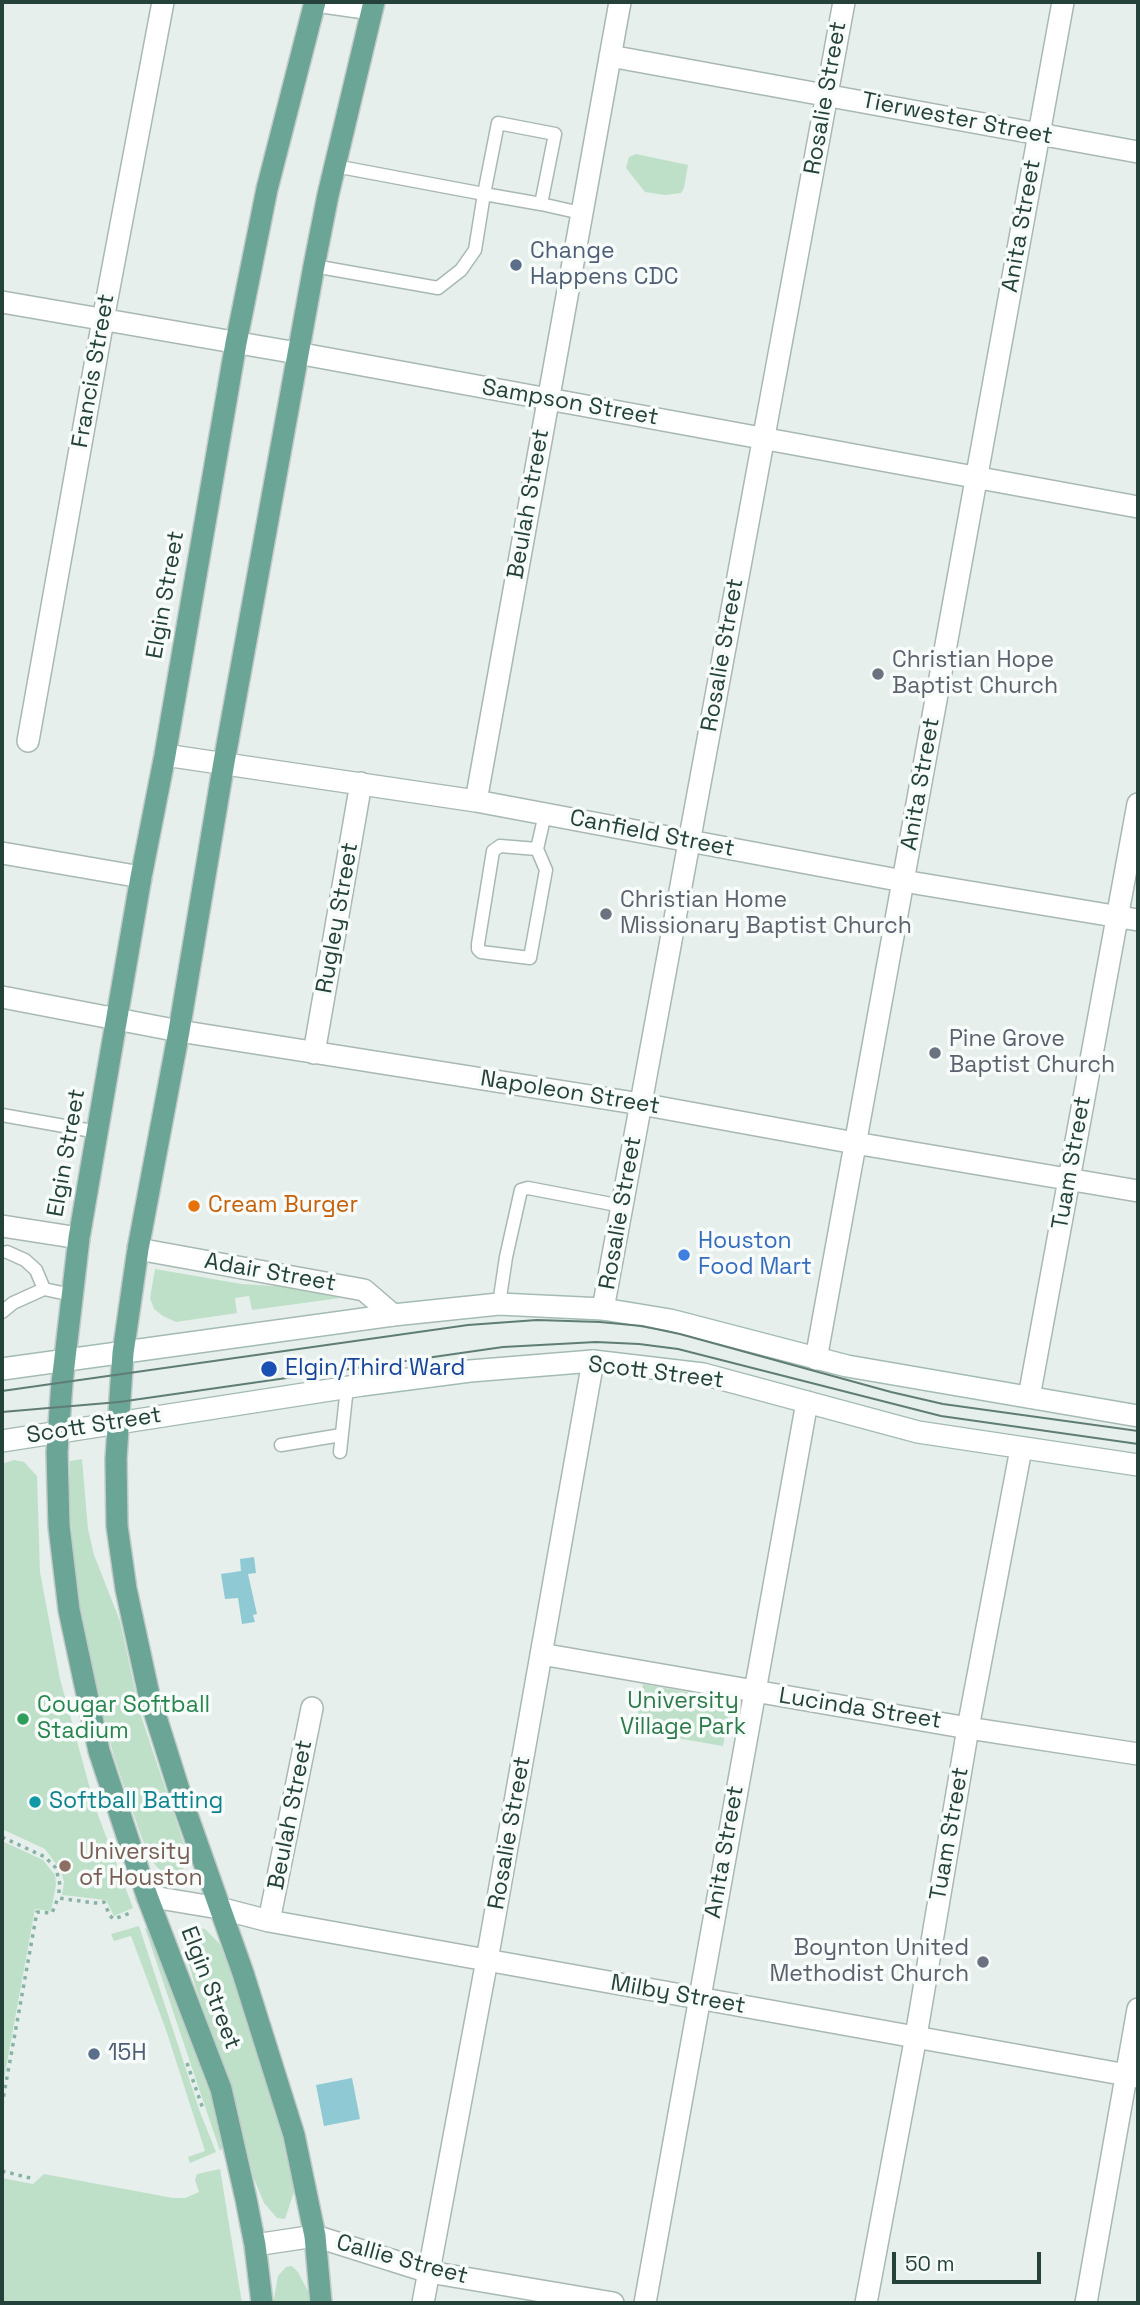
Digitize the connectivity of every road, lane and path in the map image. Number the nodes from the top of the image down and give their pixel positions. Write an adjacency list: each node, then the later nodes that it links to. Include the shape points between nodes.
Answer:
1 (163, 2): 18 (street, Francis Street)
2 (315, 2): 19 (main road, Elgin Street, via 267,189)
3 (323, 2): 7 (street)
4 (620, 2): 8 (street, Beulah Street)
5 (844, 2): 9 (street, Rosalie Street)
6 (1063, 2): 10 (street, Anita Street)
7 (373, 6): 12 (main road, Elgin Street)
8 (610, 56): 9 (street, Tierwester Street); 15 (street, Beulah Street)
9 (827, 94): 10 (street, Tierwester Street); 22 (street, Rosalie Street)
10 (1039, 134): 11 (street, Tierwester Street); 23 (street, Anita Street)
11 (1138, 152)
12 (335, 166): 13 (lane); 16 (main road, Elgin Street)
13 (484, 194): 14 (lane); 14 (lane, via 498,123 555,134); 16 (lane, via 475,250 461,270 438,288)
14 (541, 204): 15 (lane)
15 (581, 213): 21 (street, Beulah Street)
16 (314, 266): 20 (main road, Elgin Street)
17 (2, 302): 18 (street, Sampson Street)
18 (103, 320): 19 (street, Sampson Street); 25 (street, Francis Street)
19 (236, 343): 20 (street, Sampson Street); 26 (main road, Elgin Street)
20 (297, 353): 21 (street, Sampson Street); 27 (main road, Elgin Street)
21 (547, 400): 22 (street, Sampson Street); 29 (street, Beulah Street)
22 (763, 437): 23 (street, Sampson Street); 32 (street, Rosalie Street)
23 (977, 477): 24 (street, Sampson Street); 36 (street, Anita Street)
24 (1138, 507)
25 (28, 741)
26 (165, 755): 27 (street, Canfield Street); 35 (main road, Elgin Street)
27 (224, 762): 28 (street, Canfield Street); 40 (main road, Elgin Street)
28 (361, 783): 29 (street, Canfield Street); 41 (street, Rugley Street)
29 (476, 801): 31 (street, Canfield Street)
30 (1138, 804): 37 (street, Tuam Street)
31 (545, 814): 32 (street, Canfield Street); 33 (lane)
32 (689, 841): 36 (street, Canfield Street); 42 (street, Rosalie Street)
33 (537, 849): 33 (lane, via 500,846 493,851 478,944 481,952 530,958 547,870)
34 (2, 853): 35 (street)
35 (141, 877): 39 (main road, Elgin Street)
36 (903, 881): 37 (street, Canfield Street); 45 (street, Anita Street)
37 (1128, 918): 46 (street, Tuam Street)
38 (2, 997): 39 (street, Napoleon Street)
39 (118, 1019): 40 (street, Napoleon Street); 44 (main road, Elgin Street)
40 (179, 1031): 41 (street, Napoleon Street); 51 (main road, Elgin Street)
41 (314, 1053): 42 (street, Napoleon Street)
42 (641, 1104): 45 (street, Napoleon Street); 48 (street, Rosalie Street)
43 (2, 1115): 44 (lane)
44 (98, 1132): 50 (main road, Elgin Street)
45 (855, 1143): 46 (street, Napoleon Street); 60 (street, Anita Street)
46 (1069, 1178): 47 (street, Napoleon Street); 65 (street, Tuam Street)
47 (1138, 1191)
48 (622, 1206): 55 (lane, via 521,1190); 56 (street, Rosalie Street)
49 (7, 1227): 50 (street); 52 (lane)
50 (79, 1238): 54 (main road, Elgin Street)
51 (138, 1248): 58 (street, Adair Street, via 364,1290); 59 (main road, Elgin Street)
52 (4, 1252): 53 (lane, via 25,1259)
53 (44, 1289): 54 (lane); 57 (lane)
54 (72, 1295): 61 (main road, Elgin Street)
55 (499, 1304): 56 (street, Scott Street); 58 (street, Scott Street)
56 (603, 1309): 60 (street, Scott Street, via 670,1321)
57 (2, 1312)
58 (393, 1315): 59 (street, Scott Street)
59 (124, 1353): 61 (street, Scott Street); 68 (main road, Elgin Street)
60 (816, 1359): 65 (street, Scott Street)
61 (65, 1361): 63 (street, Scott Street); 69 (main road, Elgin Street)
62 (593, 1361): 64 (street, Scott Street); 66 (street, Scott Street, via 703,1374); 76 (street, Rosalie Street)
63 (2, 1369)
64 (347, 1387): 68 (street, Scott Street); 70 (lane)
65 (1029, 1397): 67 (street, Scott Street)
66 (807, 1402): 73 (street, Scott Street, via 918,1432); 77 (street, Anita Street)
67 (1138, 1416)
68 (117, 1422): 69 (street, Scott Street); 84 (main road, Elgin Street, via 117,1526 125,1589 149,1695)
69 (59, 1433): 71 (street, Scott Street); 83 (main road, Elgin Street, via 59,1526 69,1610 99,1751)
70 (341, 1435): 72 (lane); 74 (lane)
71 (2, 1441)
72 (281, 1445)
73 (1021, 1449): 75 (street, Scott Street); 79 (street, Tuam Street)
74 (340, 1452)
75 (1138, 1465)
76 (541, 1654): 77 (street, Lucinda Street); 86 (street, Rosalie Street)
77 (754, 1692): 79 (street, Lucinda Street); 87 (street, Anita Street)
78 (312, 1708): 85 (street, Beulah Street)
79 (968, 1728): 80 (street, Lucinda Street); 89 (street, Tuam Street)
80 (1138, 1754)
81 (2, 1837): 82 (path, via 46,1857 57,1868)
82 (58, 1898): 83 (path, via 104,1902 114,1919); 91 (path, via 52,1913 37,1912)
83 (141, 1903): 84 (street, Milby Street); 95 (main road, Elgin Street, via 221,2089)
84 (219, 1908): 85 (street, Milby Street); 94 (main road, Elgin Street, via 294,2135)
85 (269, 1921): 86 (street, Milby Street)
86 (487, 1960): 87 (street, Milby Street); 96 (street, Rosalie Street)
87 (698, 2000): 89 (street, Milby Street); 101 (street, Anita Street)
88 (1138, 2009): 90 (street)
89 (916, 2036): 90 (street, Milby Street); 102 (street, Tuam Street)
90 (1132, 2076): 103 (street)
91 (2, 2105)
92 (2, 2171): 93 (path)
93 (34, 2179)
94 (314, 2236): 95 (street); 96 (street, Callie Street); 98 (main road, Elgin Street)
95 (255, 2245): 97 (main road, Elgin Street)
96 (429, 2272): 99 (street, Rosalie Street); 100 (street, Callie Street)
97 (262, 2303)
98 (321, 2303)
99 (423, 2303)
100 (613, 2303)
101 (645, 2303)
102 (866, 2303)
103 (1086, 2303)

